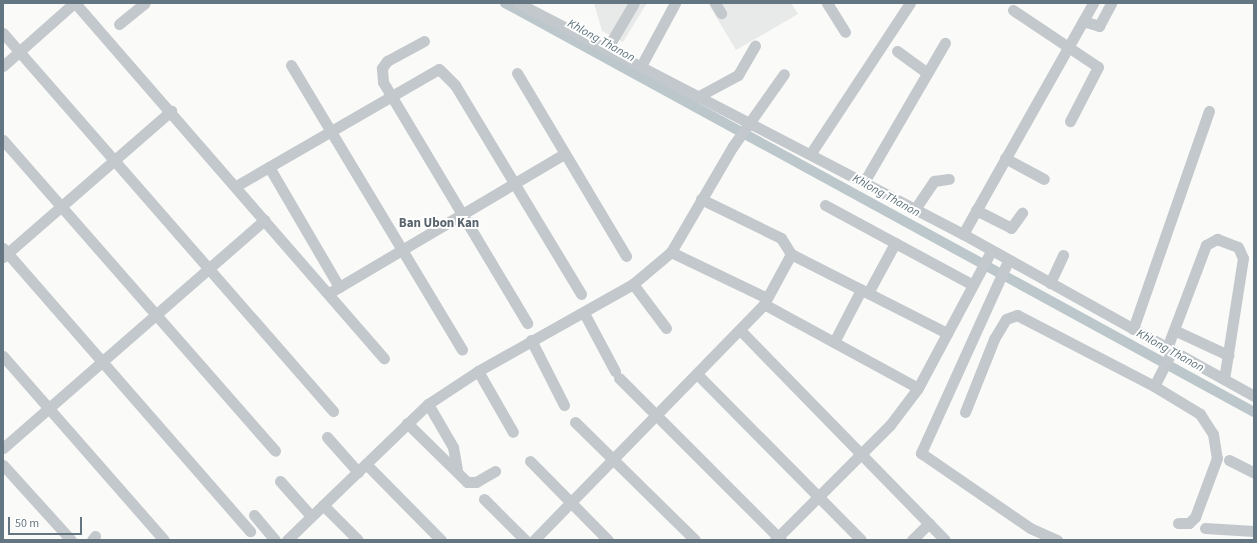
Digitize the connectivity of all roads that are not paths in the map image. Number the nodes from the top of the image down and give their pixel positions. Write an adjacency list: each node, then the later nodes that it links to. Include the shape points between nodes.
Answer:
1 (75, 3): 24 (street); 33 (street)
2 (145, 3): 15 (street)
3 (518, 3): 11 (street)
4 (634, 3): 22 (street)
5 (675, 3): 27 (street)
6 (715, 3): 13 (street)
7 (827, 3): 16 (street)
8 (910, 3): 39 (street)
9 (1093, 3): 14 (street)
10 (1111, 3): 14 (street, via 1099,26)
11 (537, 7): 22 (street)
12 (1014, 10): 21 (street)
13 (721, 13)
14 (1083, 21): 21 (street)
15 (119, 24)
16 (844, 32)
17 (3, 33): 24 (street)
18 (424, 41): 31 (street, via 397,54 382,68 383,82)
19 (945, 43): 29 (street)
20 (755, 46): 32 (street, via 738,75)
21 (1069, 46): 35 (street, via 1098,67); 41 (street)
22 (607, 49): 27 (street)
23 (897, 51): 29 (street)
24 (19, 52): 26 (street); 42 (street)
25 (291, 65): 37 (street)
26 (3, 66)
27 (641, 66): 32 (street)
28 (517, 73): 40 (street)
29 (927, 73): 46 (street)
30 (784, 74): 36 (street)
31 (391, 96): 37 (street); 47 (street, via 431,70 444,71); 54 (street)
32 (699, 96): 36 (street)
33 (171, 111): 42 (street); 48 (street)
34 (1209, 111): 79 (street)
35 (1070, 121)
36 (747, 125): 39 (street); 49 (street)
37 (331, 131): 43 (street); 59 (street)
38 (3, 140): 50 (street)
39 (811, 153): 46 (street)
40 (564, 154): 47 (street); 65 (street)
41 (1005, 158): 45 (street); 53 (street)
42 (114, 159): 50 (street); 67 (street)
43 (269, 167): 48 (street); 71 (street)
44 (948, 179): 52 (street, via 934,181)
45 (1044, 179)
46 (864, 182): 52 (street)
47 (514, 183): 54 (street); 73 (street)
48 (236, 186): 56 (street)
49 (701, 199): 60 (street); 62 (street, via 781,238)
50 (60, 205): 61 (street); 76 (street)
51 (825, 206): 58 (street)
52 (915, 209): 57 (street)
53 (976, 210): 55 (street, via 1012,228); 57 (street)
54 (463, 213): 59 (street); 77 (street)
55 (1022, 213)
56 (264, 220): 67 (street); 71 (street)
57 (963, 234): 63 (street)
58 (895, 243): 68 (street); 72 (street)
59 (402, 251): 71 (street); 85 (street)
60 (671, 252): 70 (street); 74 (street)
61 (4, 253): 90 (street)
62 (791, 254): 72 (street); 74 (street)
63 (989, 254): 66 (street); 68 (street)
64 (1063, 255): 69 (street)
65 (626, 256)
66 (1008, 261): 69 (street); 144 (street, via 921,453 1030,528)
67 (208, 267): 76 (street); 100 (street)
68 (974, 282): 82 (street)
69 (1050, 283): 79 (street)
70 (633, 284): 75 (street); 78 (street)
71 (334, 290): 89 (street)
72 (865, 292): 82 (street); 84 (street)
73 (581, 294)
74 (766, 301): 80 (street); 84 (street)
75 (584, 313): 83 (street); 102 (street, via 617,374)
76 (155, 315): 90 (street); 108 (street)
77 (527, 323)
78 (666, 328)
79 (1132, 329): 86 (street)
80 (740, 330): 92 (street); 109 (street)
81 (1174, 330): 86 (street); 87 (street); 87 (street, via 1206,245 1217,239 1238,247 1243,258)
82 (947, 334): 95 (street)
83 (531, 340): 91 (street); 98 (street)
84 (834, 342): 95 (street)
85 (462, 350)
86 (1169, 353): 93 (street); 94 (street)
87 (1228, 355): 93 (street)
88 (3, 356): 99 (street)
89 (384, 359)
90 (102, 362): 99 (street); 128 (street)
91 (478, 371): 97 (street); 105 (street)
92 (697, 374): 102 (street); 119 (street)
93 (1224, 379): 96 (street)
94 (1155, 383): 101 (street, via 1016,315 1006,319 994,339); 126 (street, via 1200,414 1212,434 1217,454 1195,517 1189,523)
95 (918, 388): 109 (street)
96 (1254, 396)
97 (428, 404): 104 (street); 115 (street, via 453,447)
98 (564, 405)
99 (48, 408): 107 (street); 132 (street)
100 (333, 411)
101 (965, 412)
102 (656, 415): 110 (street); 130 (street)
103 (575, 422): 110 (street)
104 (407, 423): 114 (street); 115 (street)
105 (513, 432)
106 (327, 437): 114 (street)
107 (3, 448)
108 (275, 451)
109 (863, 453): 119 (street); 125 (street)
110 (613, 460): 121 (street); 140 (street)
111 (1229, 460): 117 (street)
112 (530, 461): 121 (street)
113 (3, 465): 131 (street)
114 (362, 468): 122 (street); 136 (street)
115 (457, 469): 116 (street, via 470,483)
116 (495, 471)
117 (1254, 473)
118 (280, 481): 124 (street)
119 (820, 496): 130 (street); 141 (street)
120 (484, 498): 137 (street)
121 (571, 503): 138 (street); 139 (street)
122 (323, 505): 124 (street); 135 (street)
123 (254, 515): 133 (street)
124 (312, 516): 134 (street)
125 (929, 523): 142 (street); 143 (street)
126 (1178, 523)
127 (1205, 528): 129 (street)
128 (250, 531)
129 (1254, 531)
130 (778, 539)
131 (71, 540)
132 (164, 540)
133 (275, 540)
134 (288, 540)
135 (358, 540)
136 (441, 540)
137 (526, 540)
138 (534, 540)
139 (608, 540)
140 (695, 540)
141 (861, 540)
142 (912, 540)
143 (945, 540)
144 (1058, 540)

